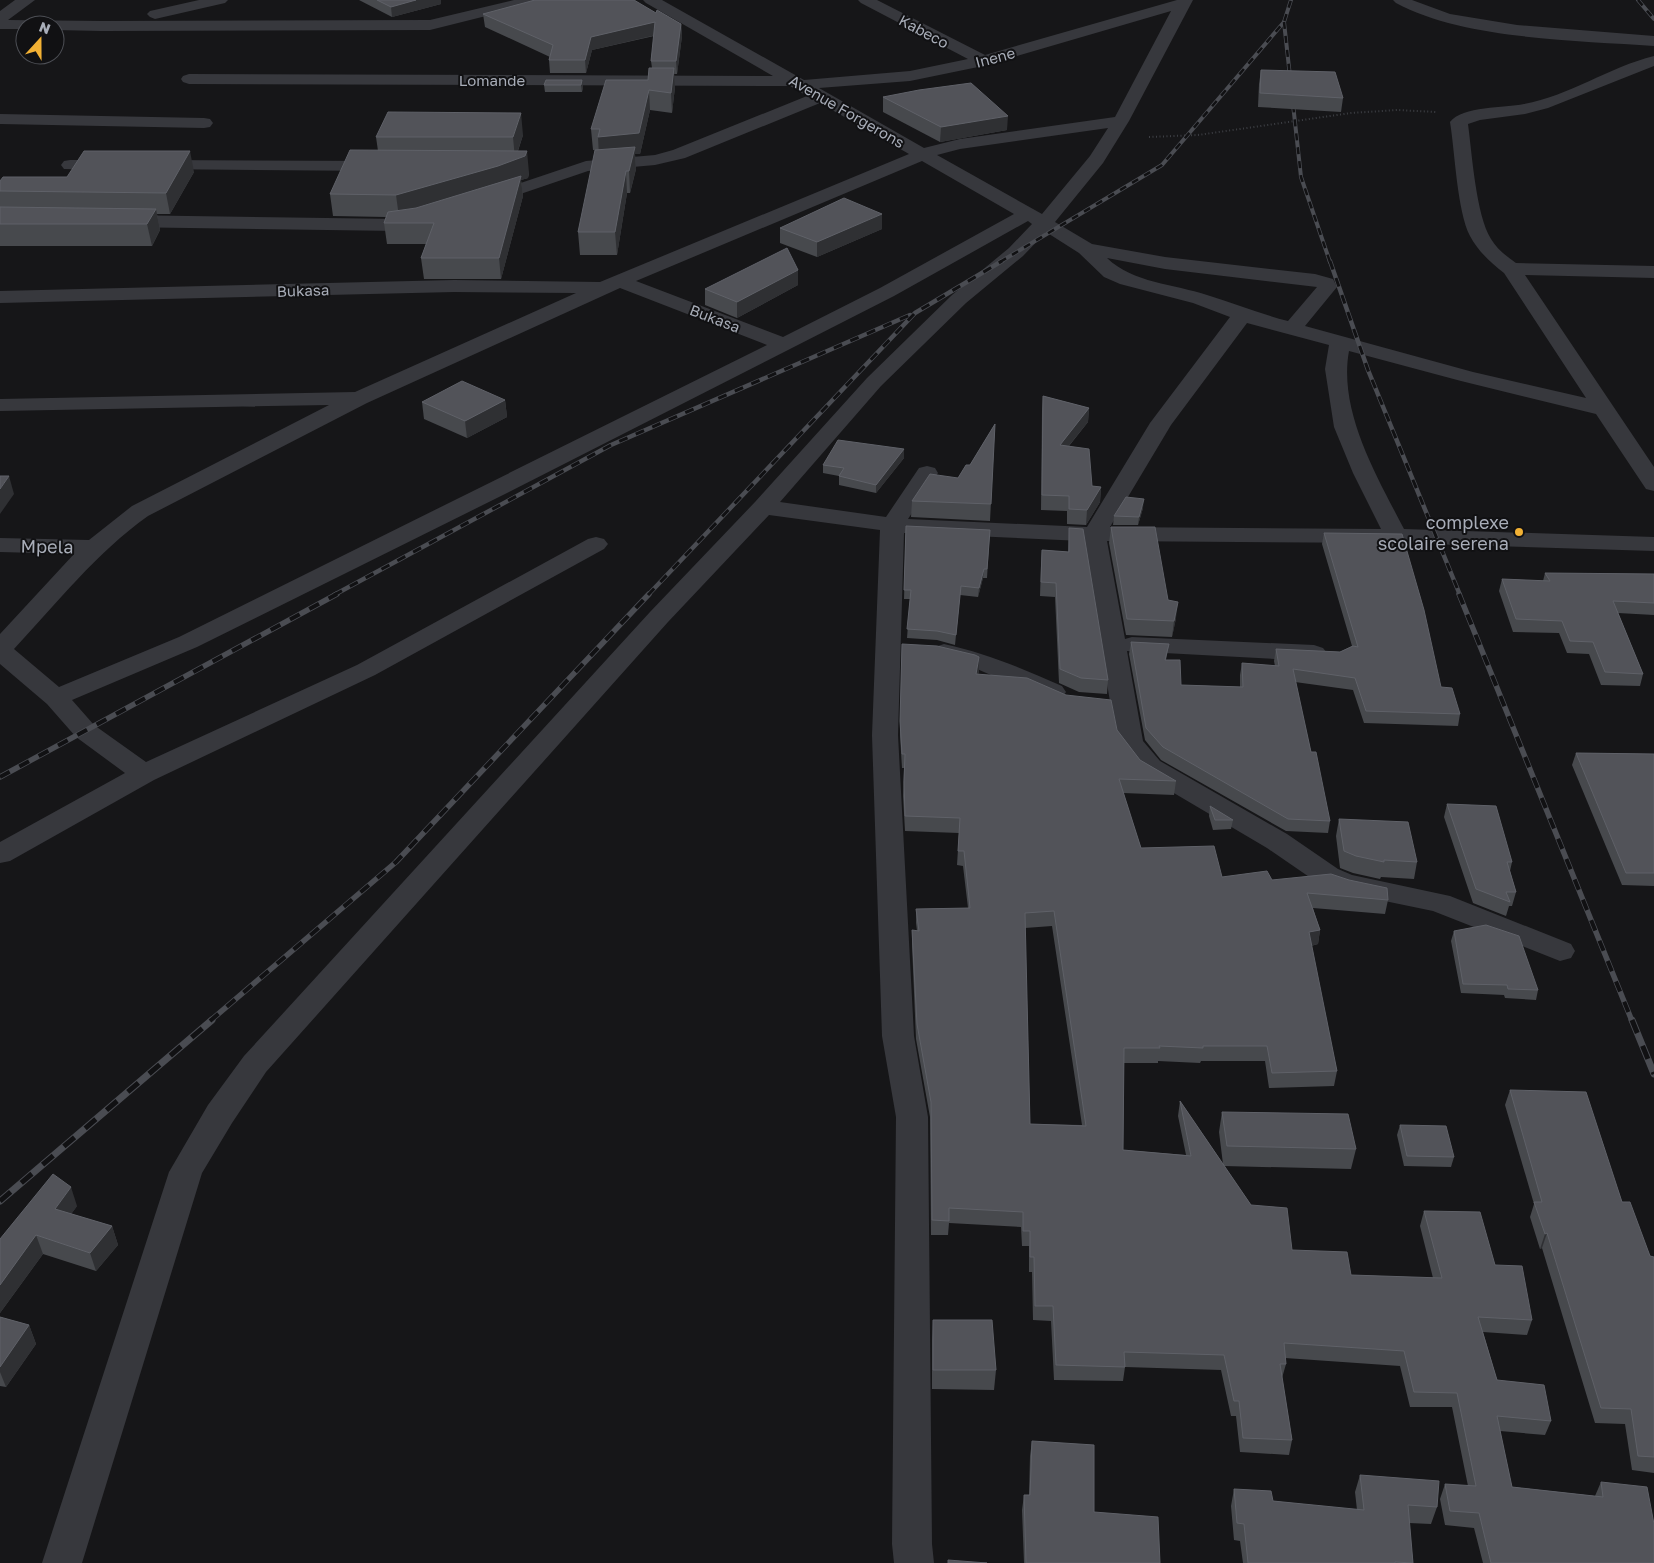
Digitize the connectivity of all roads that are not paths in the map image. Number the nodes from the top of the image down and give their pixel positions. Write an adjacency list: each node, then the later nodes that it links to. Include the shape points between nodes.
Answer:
1 (27, 0): 8 (street)
2 (220, 0): 10 (street)
3 (533, 0): 10 (street, via 430,25)
4 (651, 0): 15 (street, Avenue Forgerons)
5 (866, 0): 12 (street, Kabeco)
6 (1401, 0): 11 (street, via 1416,9 1463,22 1536,33)
7 (1184, 1): 12 (street, Inene); 18 (street)
8 (0, 19)
9 (0, 24): 10 (street)
10 (102, 26)
11 (1653, 42)
12 (983, 61): 15 (street, Inene, via 910,76)
13 (1654, 61): 30 (street, via 1544,105 1472,115 1459,122 1477,234 1486,248)
14 (189, 79): 15 (street, Lomande)
15 (798, 83): 16 (street, Avenue Forgerons)
16 (820, 96): 20 (street, Avenue Forgerons); 24 (street, via 679,154 654,160)
17 (0, 119): 19 (street)
18 (1121, 121): 20 (street, via 960,144); 27 (street, via 1097,159)
19 (204, 123)
20 (923, 155): 27 (street, Avenue Forgerons); 32 (street)
21 (70, 165): 22 (street)
22 (399, 166)
23 (538, 166): 24 (street)
24 (586, 166): 25 (street)
25 (468, 207)
26 (440, 216): 28 (street, via 399,225)
27 (1036, 218): 29 (street, Avenue Forgerons); 37 (street); 44 (street, via 1016,252 959,299 874,382)
28 (100, 221)
29 (1086, 249): 34 (street, via 1111,273 1127,280 1200,299); 35 (street, via 1165,263 1326,283 1327,287)
30 (1511, 269): 31 (street); 40 (street)
31 (1654, 272)
32 (612, 284): 33 (street, Bukasa); 37 (street, Bukasa); 38 (street)
33 (0, 297)
34 (1242, 315): 35 (street); 46 (street, via 1161,423)
35 (1293, 328): 36 (street)
36 (1340, 342): 40 (street); 47 (street, via 1335,369 1345,427)
37 (784, 344): 56 (street, via 197,638)
38 (359, 398): 39 (street); 51 (street, via 140,511 118,524)
39 (0, 405)
40 (1604, 410): 41 (street)
41 (1646, 462): 43 (street)
42 (927, 473): 45 (street)
43 (1654, 484)
44 (763, 507): 45 (street); 61 (street, via 659,617 262,1057 220,1114 186,1172)
45 (892, 525): 46 (street); 53 (street)
46 (1094, 534): 47 (street); 52 (street)
47 (1396, 536): 49 (street)
48 (596, 544): 58 (street, via 366,670)
49 (1654, 544)
50 (0, 545): 51 (street, Mpela)
51 (95, 546): 54 (street)
52 (1113, 644): 55 (street); 57 (street)
53 (904, 648): 57 (street, via 961,654); 62 (street, via 885,735 898,1036 912,1116)
54 (0, 650): 56 (street)
55 (1338, 654)
56 (56, 698): 58 (street, via 85,731)
57 (1098, 703): 60 (street, via 1150,767 1277,841 1328,876 1346,883 1440,903)
58 (144, 774): 59 (street)
59 (0, 854)
60 (1560, 951)
61 (62, 1563)
62 (914, 1563)

